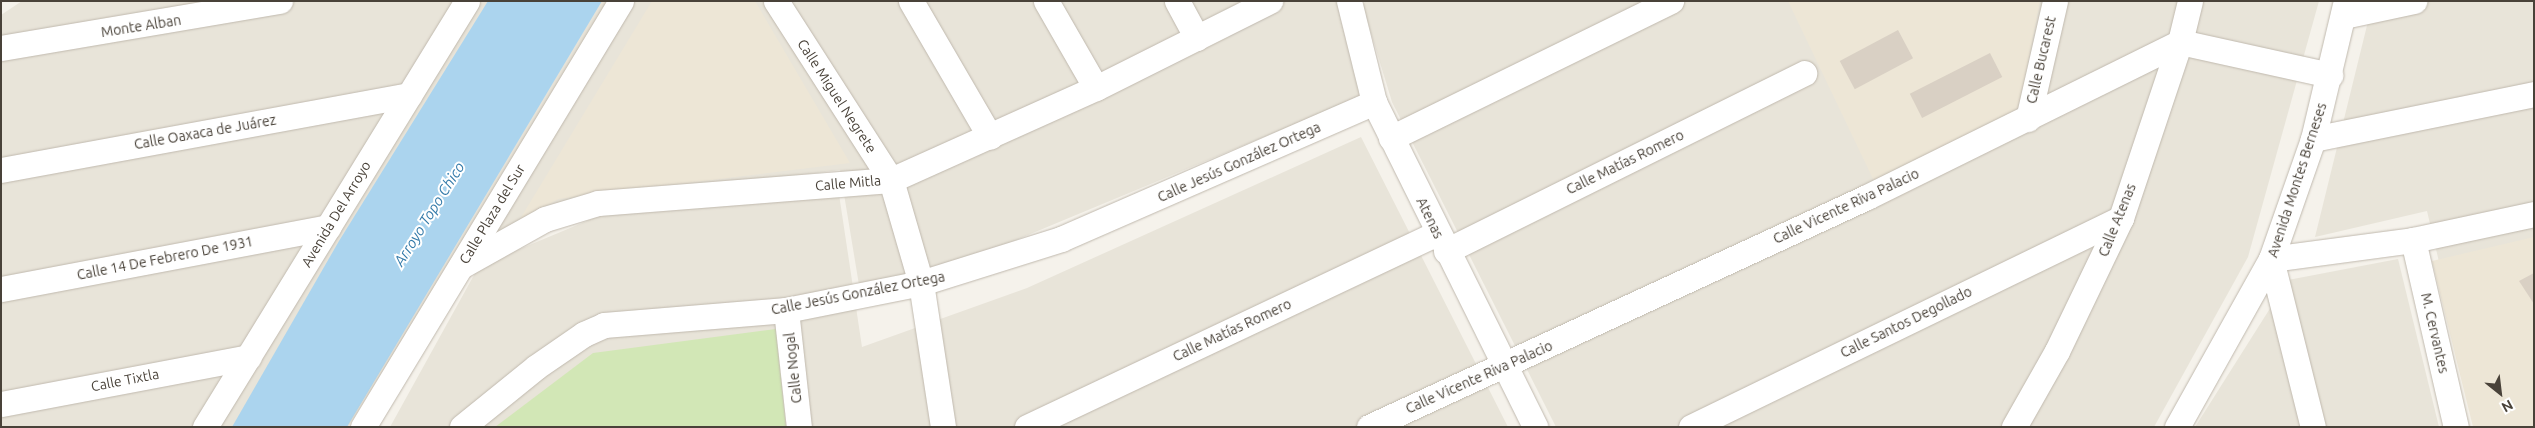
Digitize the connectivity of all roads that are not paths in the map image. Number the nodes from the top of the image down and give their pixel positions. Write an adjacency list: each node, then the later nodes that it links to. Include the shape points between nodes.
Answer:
1 (280, 1): 17 (street, Monte Alban)
2 (467, 1): 22 (street, Avenida Del Arroyo)
3 (621, 1): 36 (street, Calle Plaza del Sur)
4 (776, 1): 29 (street, Calle Miguel Negrete)
5 (911, 1): 25 (street)
6 (1046, 1): 20 (street)
7 (1177, 1): 15 (street)
8 (1270, 1): 15 (street, Calle Mitla)
9 (1349, 1): 23 (street, Atenas)
10 (1671, 1): 26 (street)
11 (2055, 1): 24 (street, Calle Bucarest)
12 (2190, 1): 16 (street, Calle Atenas)
13 (2414, 1): 14 (street)
14 (2345, 9): 19 (street, Avenida Montes Berneses)
15 (1198, 38): 20 (street, Calle Mitla)
16 (2180, 42): 19 (street); 24 (street, Calle Vicente Riva Palacio); 31 (street, Calle Atenas)
17 (1, 48)
18 (1804, 73): 34 (street, Calle Matías Romero)
19 (2330, 75): 27 (street, Avenida Montes Berneses)
20 (1096, 88): 25 (street, Calle Mitla)
21 (2534, 94): 27 (street)
22 (408, 95): 28 (street, Calle Oaxaca de Juárez); 32 (street, Avenida Del Arroyo)
23 (1374, 102): 26 (street, Atenas); 37 (street, Calle Jesús González Ortega, via 1061,239)
24 (2028, 119): 41 (street, Calle Vicente Riva Palacio)
25 (990, 137): 29 (street, Calle Mitla)
26 (1391, 138): 34 (street, Atenas)
27 (2313, 139): 35 (street, Avenida Montes Berneses)
28 (1, 170)
29 (891, 180): 36 (street, Calle Mitla, via 598,203 545,219); 37 (street, Calle Miguel Negrete)
30 (2534, 214): 33 (street)
31 (2121, 218): 51 (street, Calle Santos Degollado); 52 (street, Calle Atenas, via 2057,351)
32 (328, 227): 38 (street, Calle 14 De Febrero De 1931); 40 (street, Avenida Del Arroyo)
33 (2414, 240): 35 (street); 55 (street, M. Cervantes)
34 (1442, 242): 41 (street, Atenas); 48 (street, Calle Matías Romero)
35 (2271, 260): 53 (street, Avenida Montes Berneses); 54 (street)
36 (461, 266): 44 (street, Calle Plaza del Sur)
37 (921, 283): 39 (street, Calle Jesús González Ortega); 47 (street, Calle Miguel Negrete)
38 (1, 289)
39 (786, 310): 45 (street, Calle Jesús González Ortega, via 604,325 584,334 536,367); 46 (street, Calle Nogal)
40 (249, 357): 42 (street, Calle Tixtla); 43 (street, Avenida Del Arroyo)
41 (1505, 366): 49 (street, Calle Vicente Riva Palacio); 50 (street, Atenas)
42 (1, 404)
43 (205, 427)
44 (364, 427)
45 (462, 427)
46 (799, 427)
47 (943, 427)
48 (1027, 427)
49 (1369, 427)
50 (1535, 427)
51 (1691, 427)
52 (2014, 427)
53 (2176, 427)
54 (2313, 427)
55 (2456, 427)

